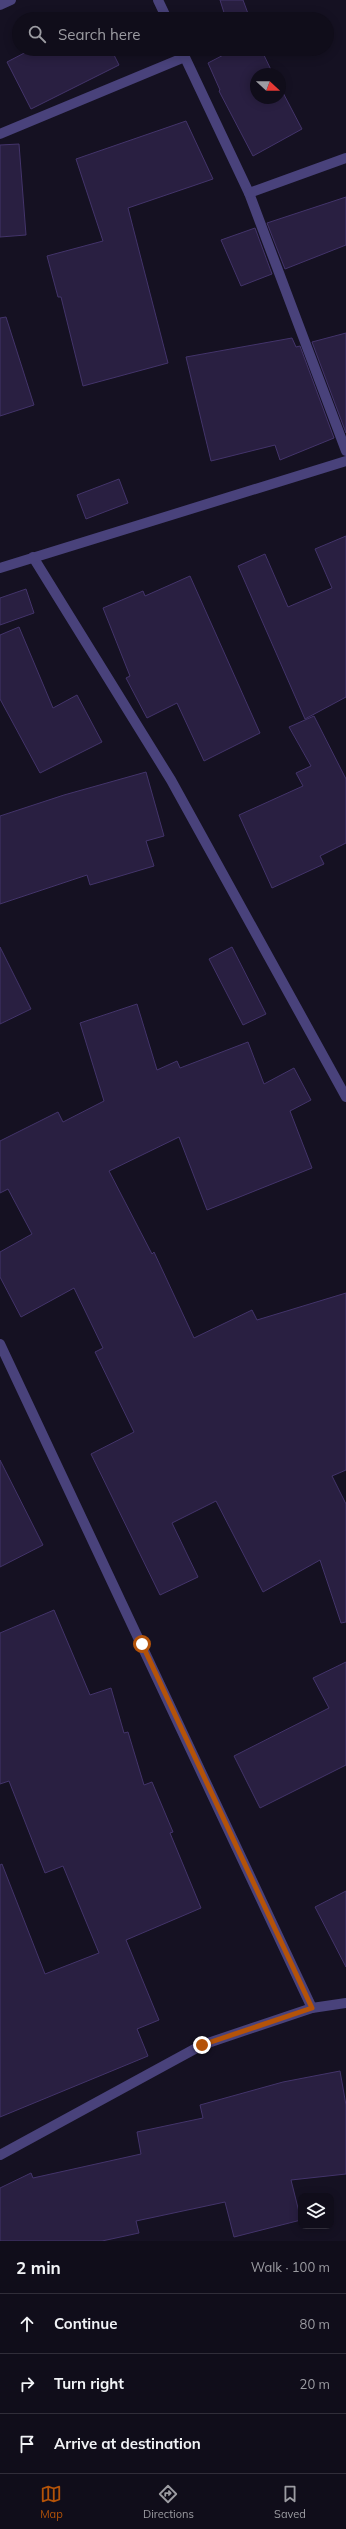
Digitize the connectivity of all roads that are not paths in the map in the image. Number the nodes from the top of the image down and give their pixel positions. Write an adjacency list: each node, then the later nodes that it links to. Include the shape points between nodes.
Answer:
1 (11, 0): 3 (street)
2 (158, 0): 4 (street)
3 (0, 5)
4 (164, 12)
5 (176, 56): 7 (street)
6 (184, 56): 9 (street)
7 (0, 134)
8 (346, 158): 9 (street)
9 (249, 193): 10 (street)
10 (346, 451)
11 (346, 461): 12 (street)
12 (33, 557): 13 (street); 14 (street, via 171,780)
13 (0, 568)
14 (346, 1097)
15 (0, 1344): 17 (street)
16 (346, 2004): 17 (street)
17 (312, 2008): 18 (street, via 202,2045)
18 (0, 2155)

